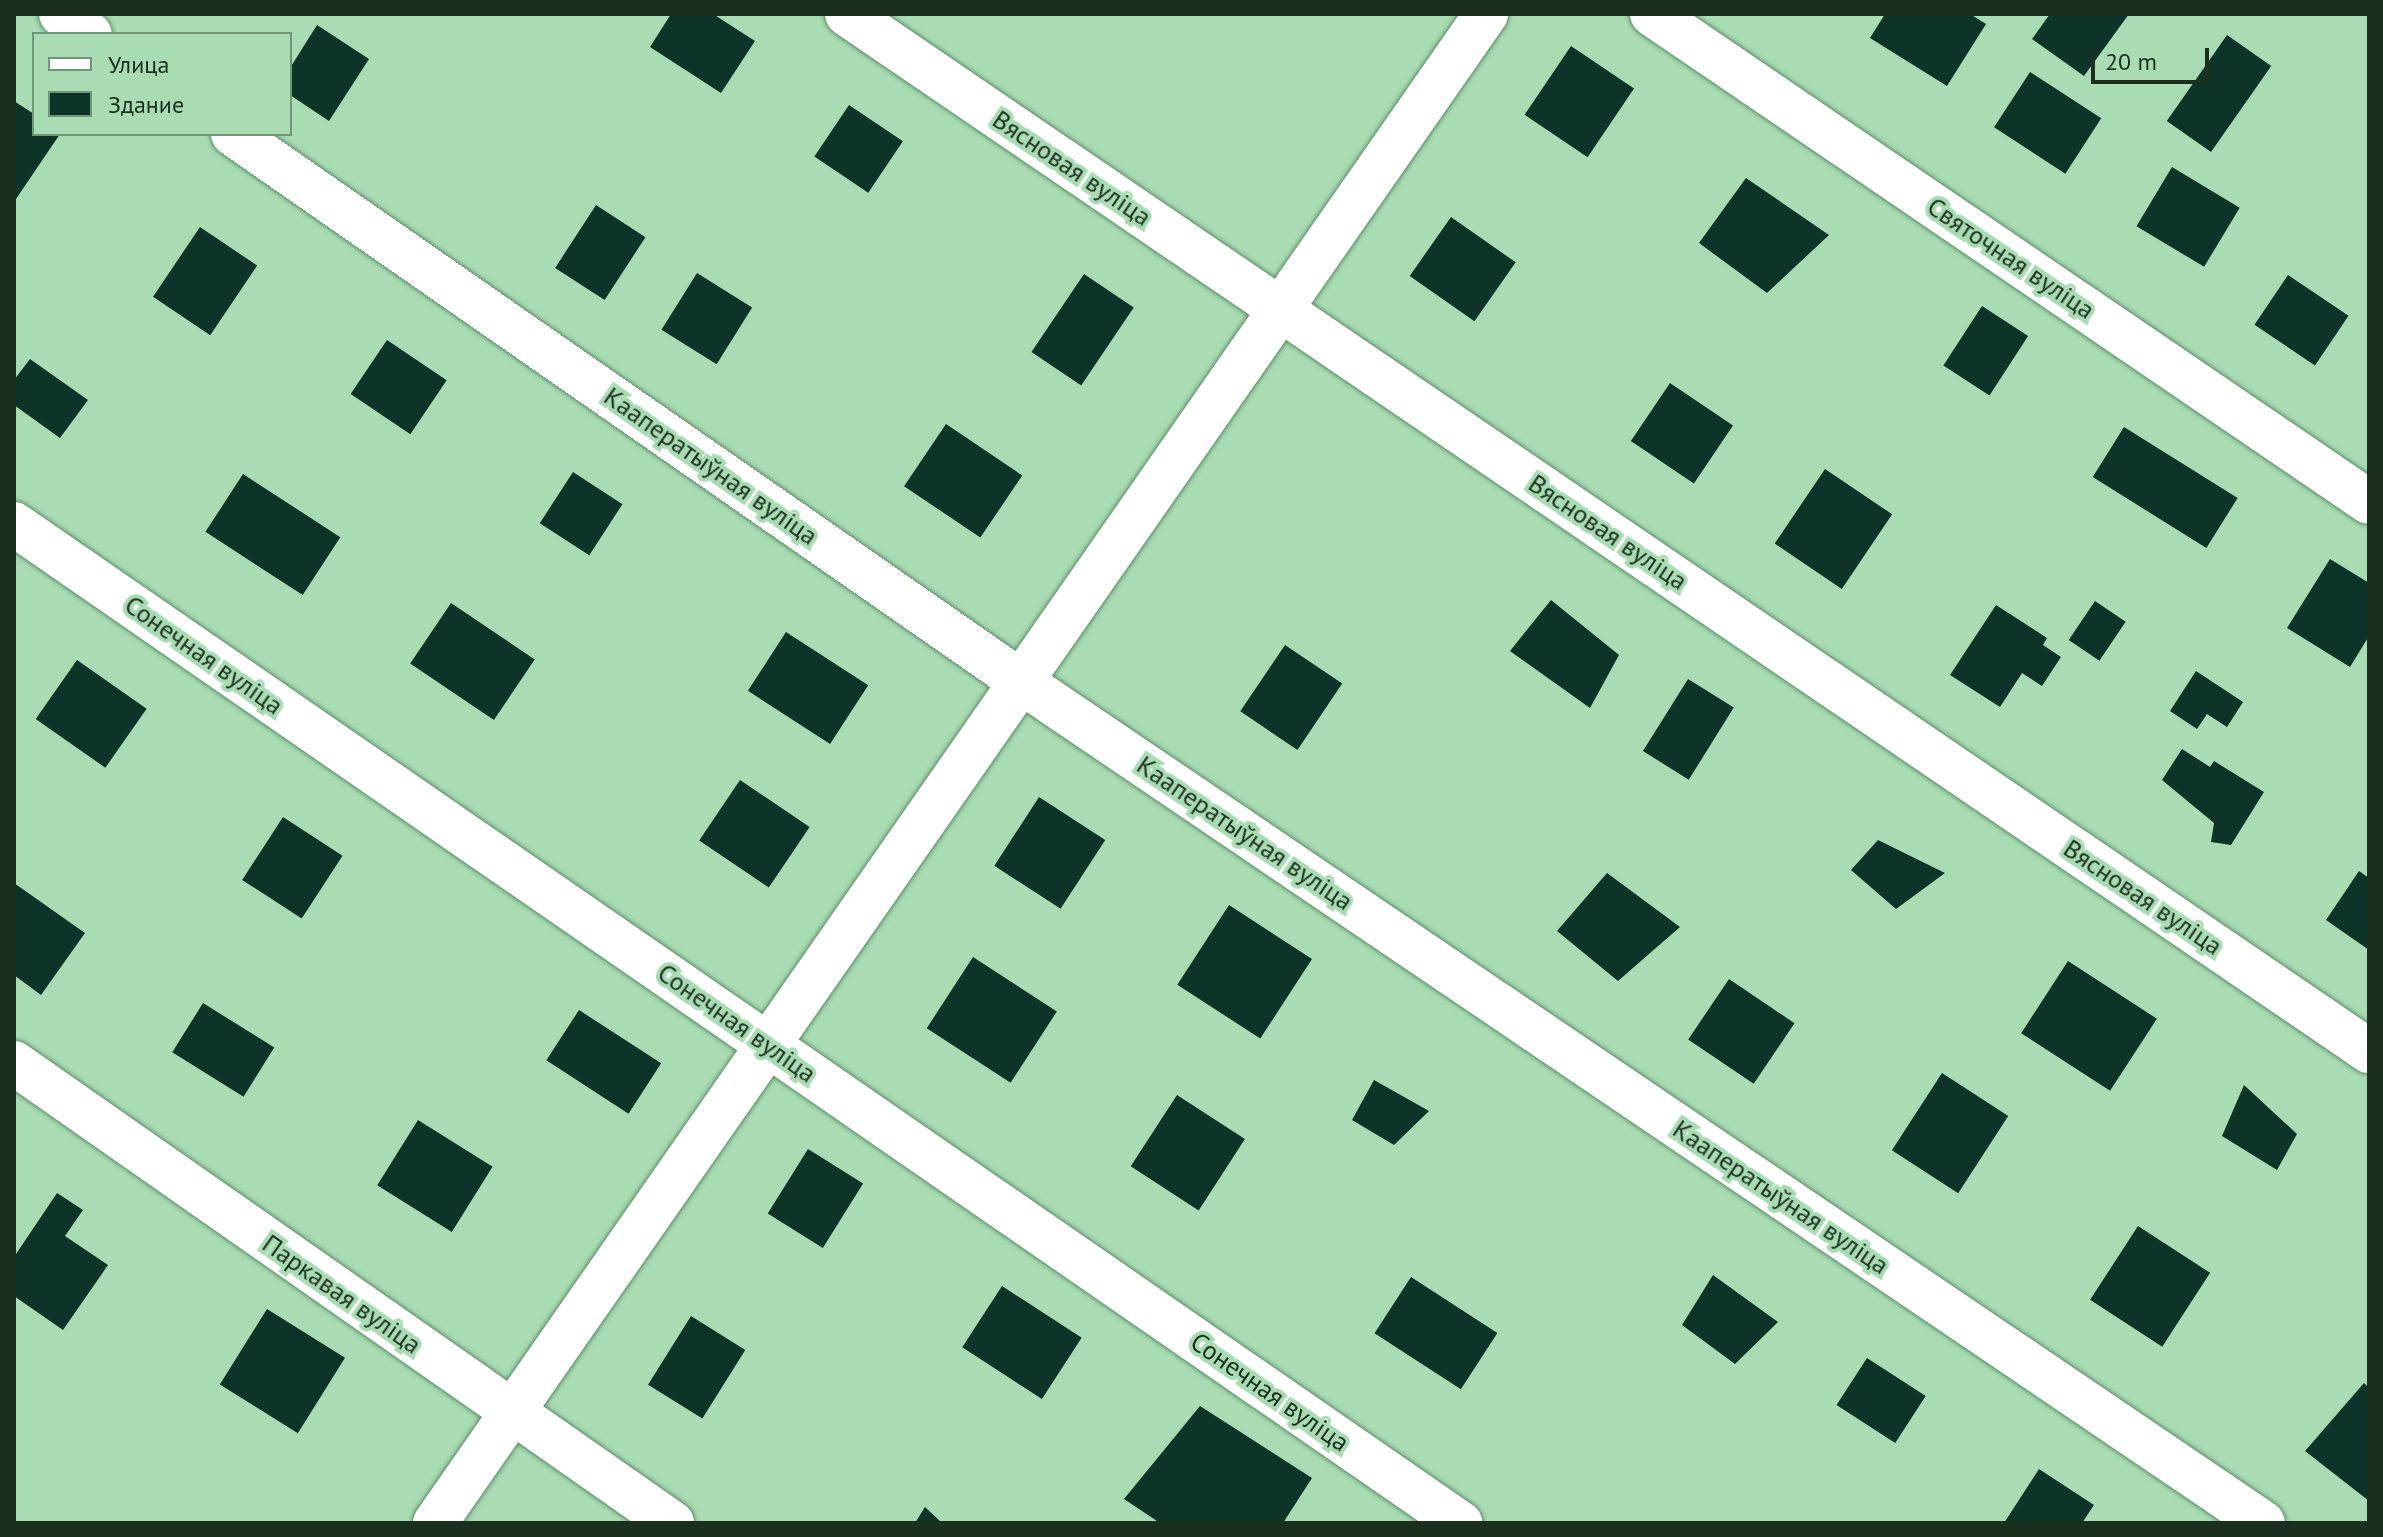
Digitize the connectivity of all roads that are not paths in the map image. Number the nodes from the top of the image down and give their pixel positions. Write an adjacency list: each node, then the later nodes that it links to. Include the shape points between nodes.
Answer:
1 (61, 14): 5 (street)
2 (847, 14): 7 (street, Вясновая вуліца)
3 (1486, 14): 7 (street)
4 (1652, 14): 8 (street, Святочная вуліца)
5 (87, 32)
6 (236, 136): 10 (street, Кааператыўная вуліца)
7 (1279, 309): 10 (street); 12 (street, Вясновая вуліца)
8 (2369, 502)
9 (14, 524): 11 (street, Сонечная вуліца)
10 (1020, 681): 11 (street); 18 (street, Кааператыўная вуліца)
11 (767, 1044): 14 (street); 17 (street, Сонечная вуліца)
12 (2369, 1051)
13 (14, 1063): 14 (street, Паркавая вуліца)
14 (511, 1413): 15 (street); 16 (street, Паркавая вуліца)
15 (435, 1523)
16 (672, 1523)
17 (1460, 1523)
18 (2263, 1523)

